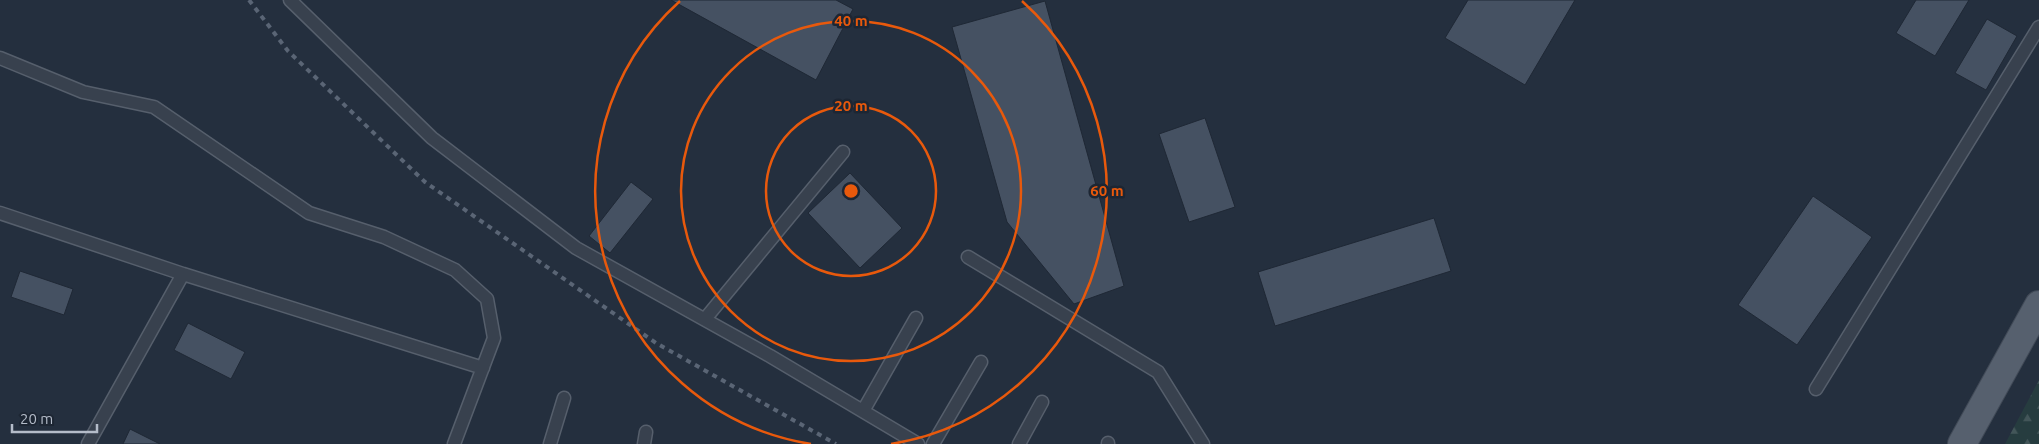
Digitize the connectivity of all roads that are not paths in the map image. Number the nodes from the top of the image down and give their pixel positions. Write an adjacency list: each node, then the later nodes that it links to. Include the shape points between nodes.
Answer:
1 (290, 0): 10 (lane, via 439,144 576,248)
2 (2039, 27): 13 (lane)
3 (0, 58): 12 (lane, via 82,92 154,107 309,213 384,237 455,270 487,299 494,338)
4 (843, 152): 10 (lane)
5 (0, 213): 7 (lane)
6 (968, 257): 23 (lane, via 1158,372)
7 (183, 274): 12 (lane); 17 (lane)
8 (2039, 305): 24 (main road)
9 (916, 318): 16 (lane)
10 (705, 319): 16 (lane)
11 (981, 362): 21 (lane)
12 (483, 368): 18 (lane)
13 (1816, 389)
14 (564, 398): 19 (lane)
15 (1042, 402): 22 (lane)
16 (863, 411): 20 (lane)
17 (88, 444)
18 (454, 444)
19 (550, 444)
20 (918, 444)
21 (933, 444)
22 (1018, 444)
23 (1203, 444)
24 (1962, 444)

